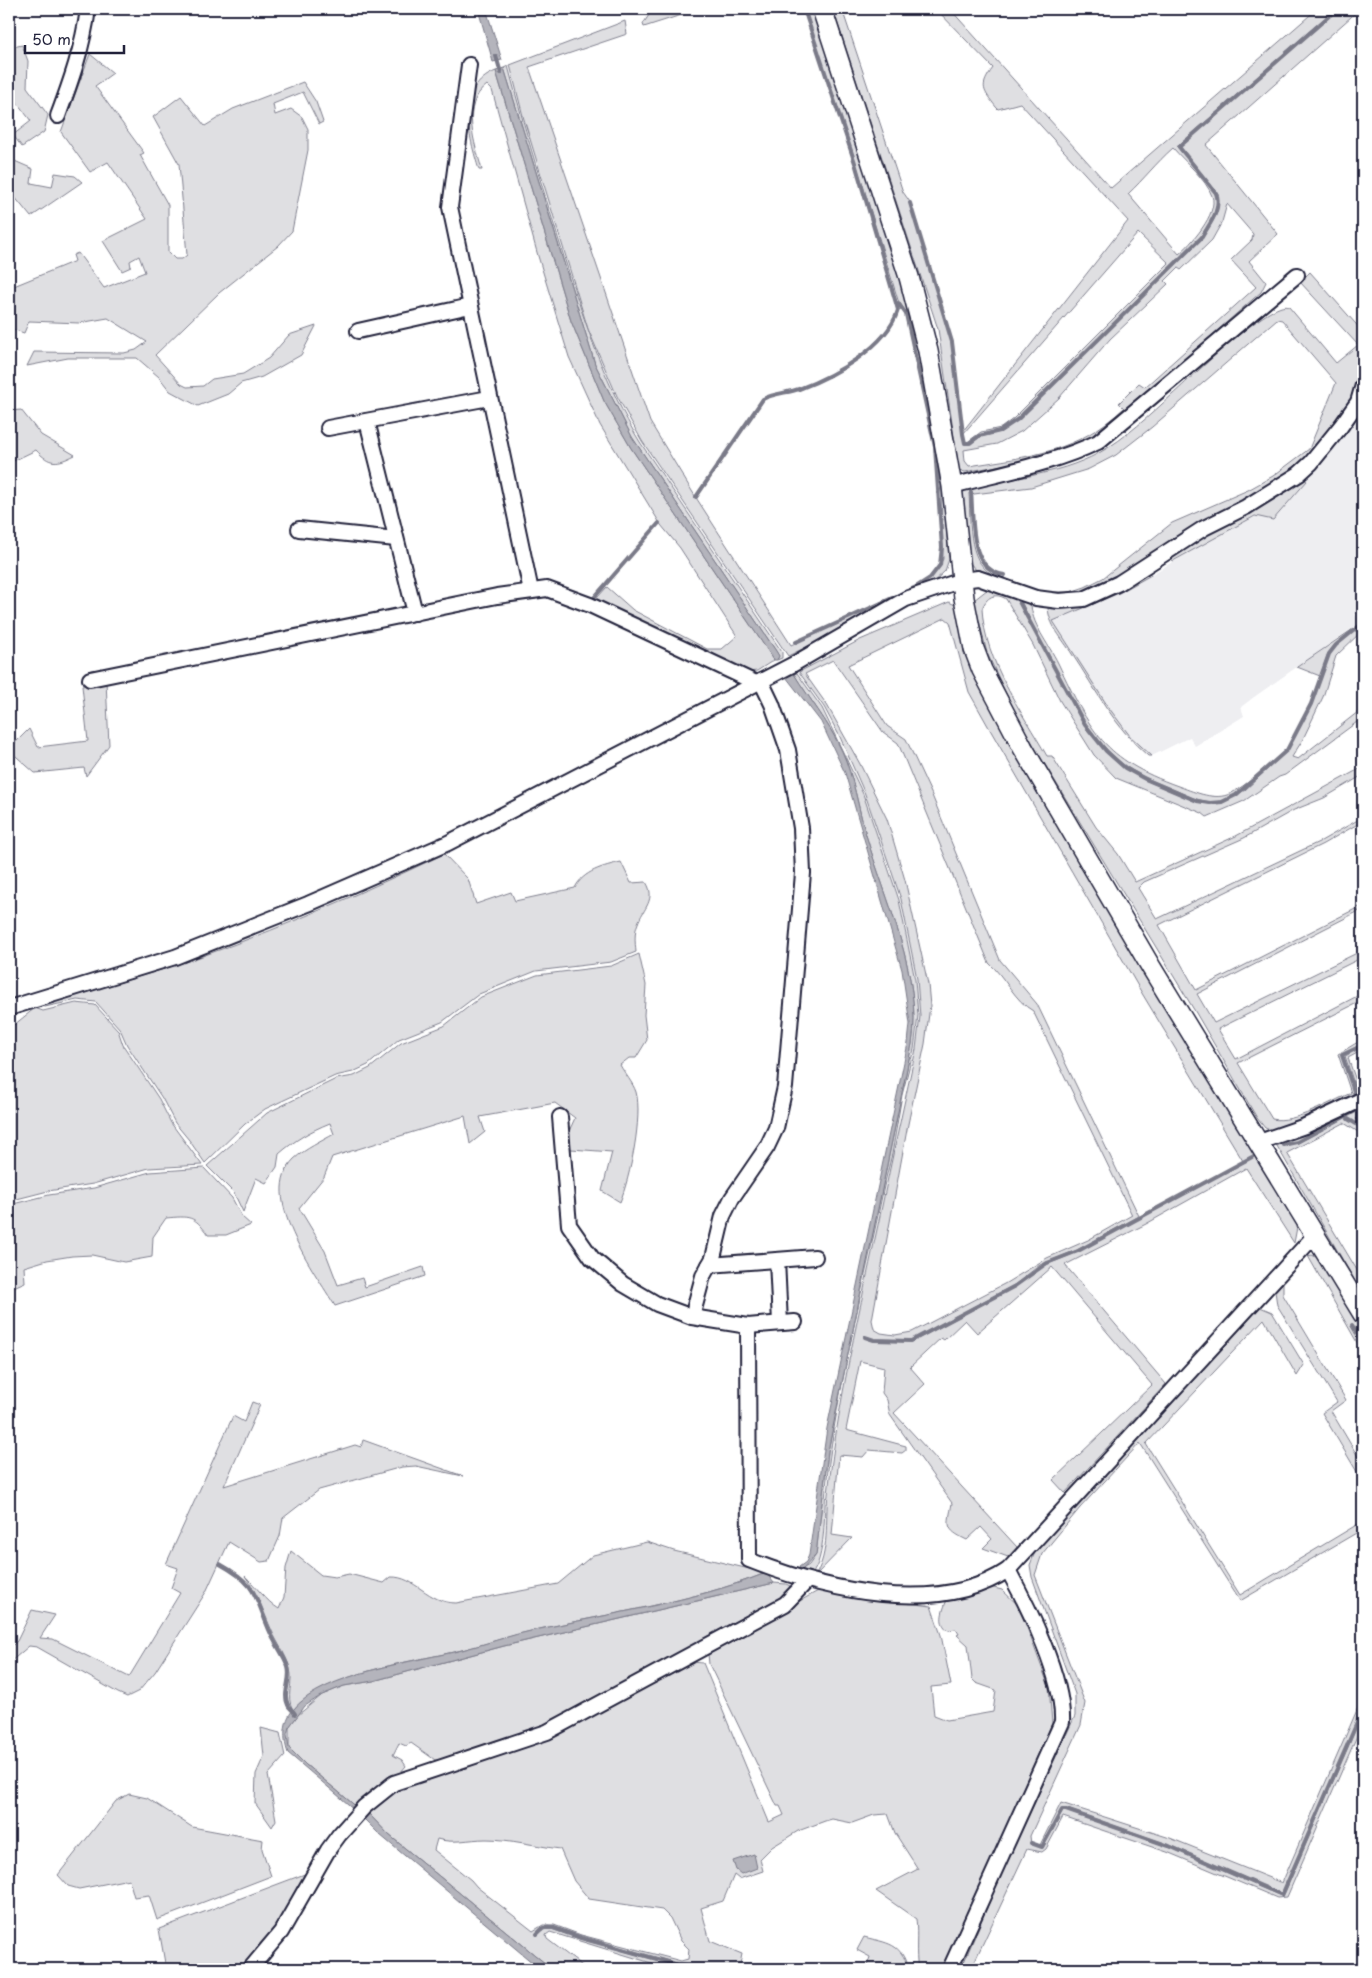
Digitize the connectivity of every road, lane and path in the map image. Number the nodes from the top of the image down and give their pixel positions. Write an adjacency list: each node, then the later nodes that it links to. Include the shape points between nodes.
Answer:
1 (88, 9): 4 (street, via 78,60)
2 (822, 9): 12 (main road, via 909,277 928,351)
3 (469, 65): 6 (street, via 450,207)
4 (58, 116)
5 (1297, 274): 12 (street, via 1098,442 1047,462)
6 (470, 306): 7 (street); 9 (street)
7 (358, 331)
8 (1363, 385): 15 (street, via 1358,402 1305,468 1119,583 1084,599 1059,602 1036,598 978,578)
9 (489, 398): 10 (street); 16 (street)
10 (367, 421): 11 (street); 14 (street)
11 (328, 428)
12 (952, 486): 15 (main road)
13 (298, 529): 14 (street)
14 (396, 538): 17 (street)
15 (962, 580): 19 (street, via 906,599); 23 (main road, via 974,648 1000,706 1151,967)
16 (531, 591): 17 (street); 19 (street, via 547,589 590,605)
17 (415, 613): 18 (street)
18 (90, 679)
19 (758, 682): 20 (street, via 448,844 175,957); 27 (street, via 772,704 788,750 801,828 803,874 800,919 785,1086 776,1128 723,1216)
20 (9, 1008)
21 (1363, 1099): 23 (street, via 1305,1126)
22 (560, 1117): 29 (street, via 569,1225 592,1258 623,1284 657,1304)
23 (1259, 1142): 24 (main road)
24 (1316, 1234): 28 (main road); 33 (street)
25 (814, 1257): 26 (street)
26 (777, 1260): 27 (street); 31 (street)
27 (709, 1265): 29 (street)
28 (1363, 1314)
29 (692, 1317): 32 (street)
30 (795, 1322): 31 (street)
31 (780, 1323): 32 (street)
32 (748, 1326): 34 (street, via 749,1560)
33 (1008, 1570): 34 (street, via 971,1588 924,1596 843,1589); 36 (street, via 1041,1637 1062,1707 1062,1722)
34 (807, 1581): 35 (street, via 785,1604 547,1732 394,1783 364,1807 339,1835 281,1932)
35 (250, 1969)
36 (950, 1969)

